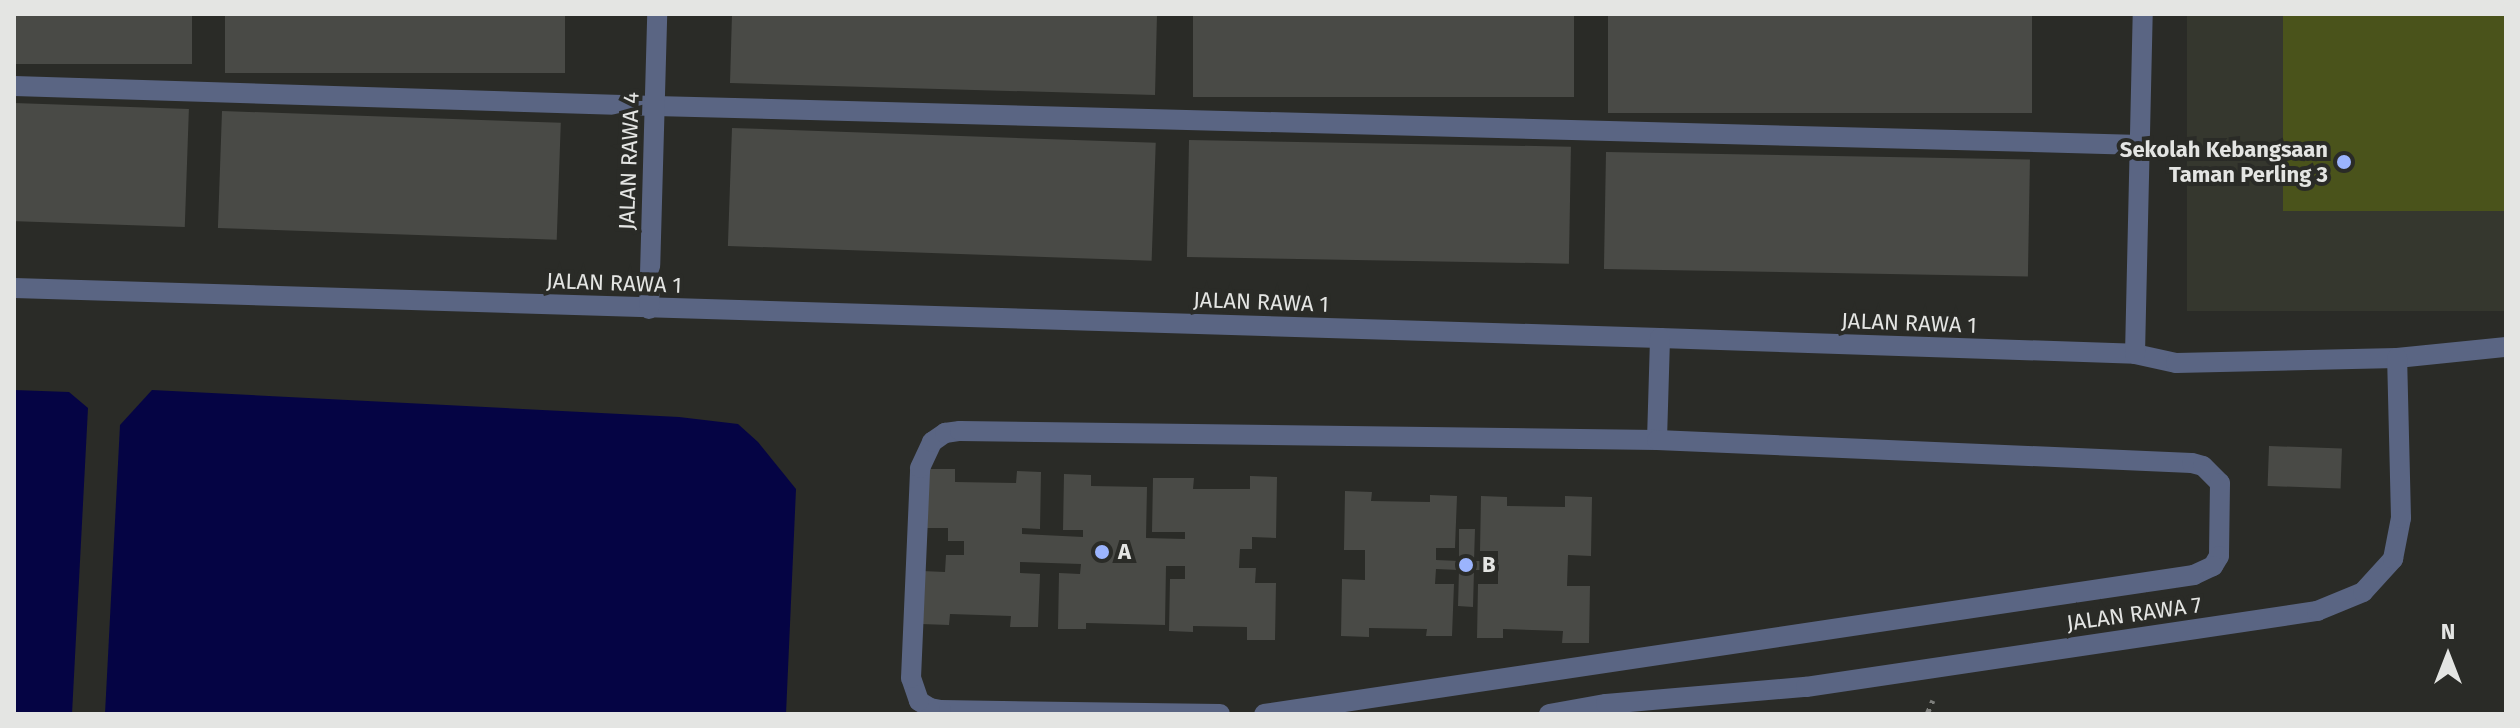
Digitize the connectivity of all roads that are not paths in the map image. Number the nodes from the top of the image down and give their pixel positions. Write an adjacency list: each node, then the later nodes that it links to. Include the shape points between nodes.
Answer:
1 (657, 14): 4 (street, JALAN RAWA 4)
2 (2143, 14): 5 (street)
3 (14, 86): 4 (street)
4 (655, 106): 5 (street); 7 (street, JALAN RAWA 4)
5 (2140, 145): 10 (street)
6 (14, 288): 7 (street, JALAN RAWA 1)
7 (649, 309): 8 (street, JALAN RAWA 1)
8 (1660, 338): 10 (street, JALAN RAWA 1); 12 (street)
9 (2506, 347): 11 (street, JALAN RAWA 1)
10 (2135, 354): 11 (street, JALAN RAWA 1, via 2176,363)
11 (2397, 358): 15 (street, JALAN RAWA 7, via 2401,518 2393,559 2363,592 2317,611 1806,687)
12 (1657, 440): 13 (street, via 960,431 932,442 920,468 911,678 919,701 941,710); 14 (street, via 2192,463 2220,483 2221,546 2213,566 2194,575)
13 (1220, 714)
14 (1264, 714)
15 (1549, 714)

